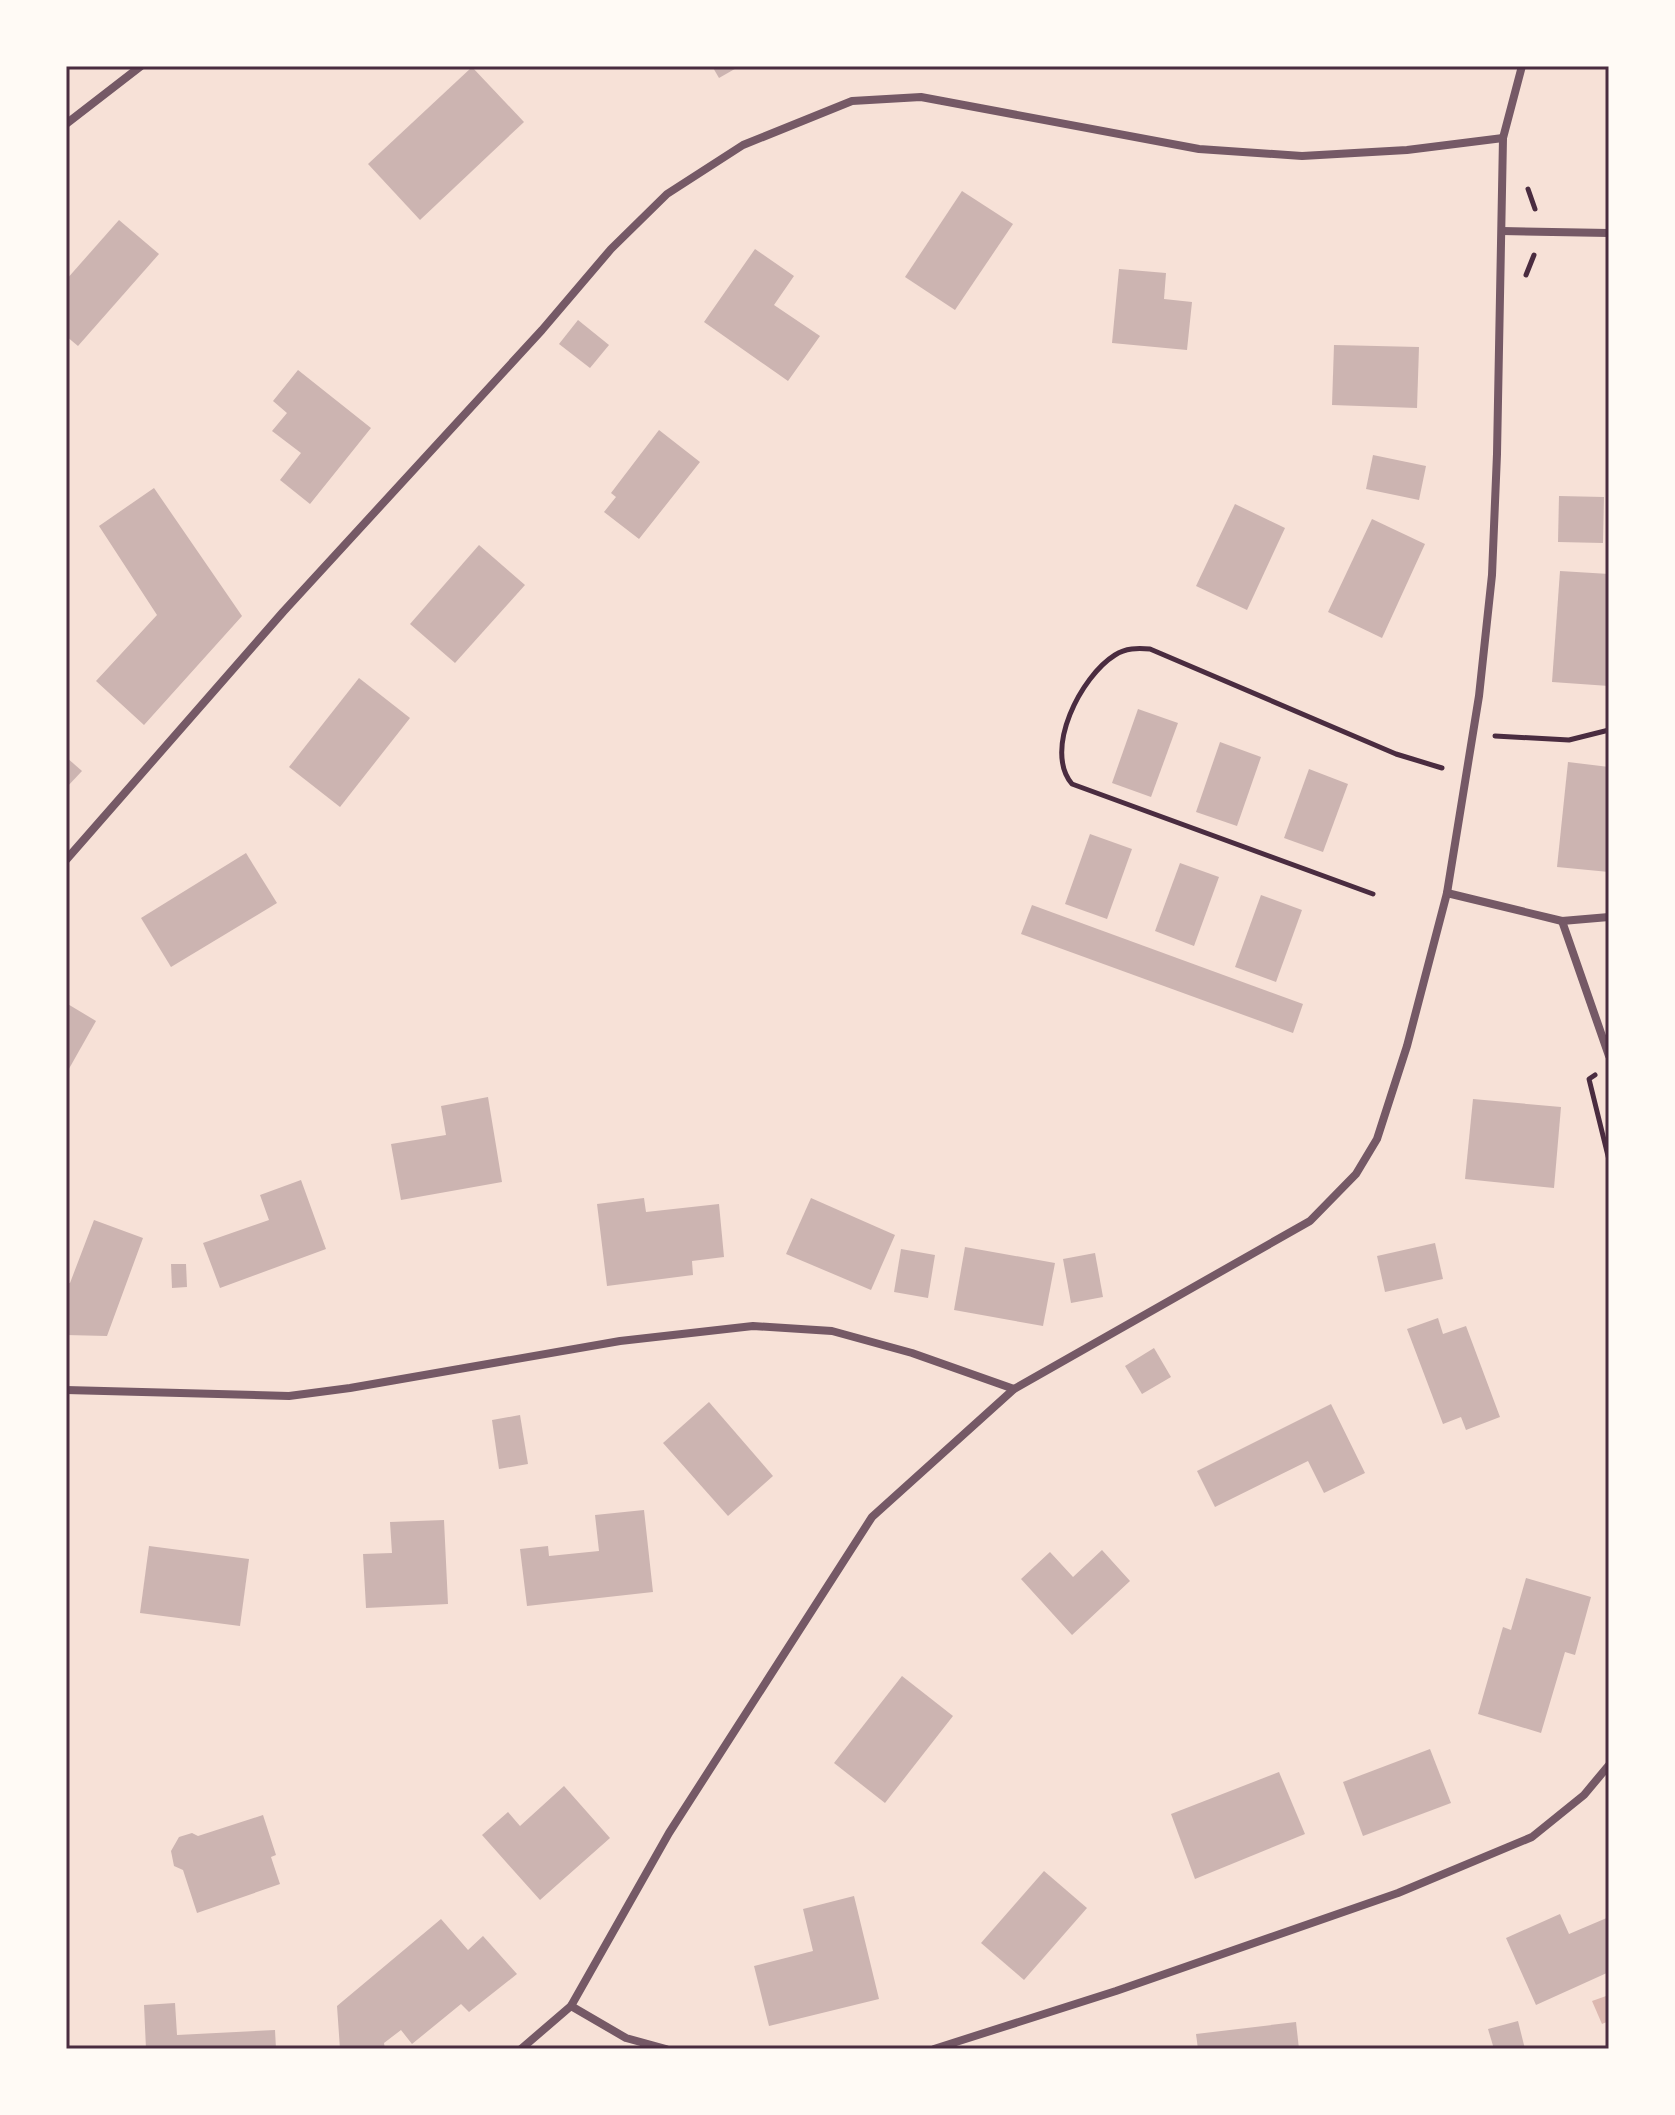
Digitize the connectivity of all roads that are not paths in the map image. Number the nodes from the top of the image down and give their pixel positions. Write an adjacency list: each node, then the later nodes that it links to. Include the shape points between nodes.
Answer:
1 (141, 66): 3 (street)
2 (1522, 66): 4 (street)
3 (66, 124)
4 (1503, 138): 5 (street); 7 (street, via 1302,156 1214,150 921,97 852,101 743,145 667,194 611,249)
5 (1502, 231): 6 (street); 8 (street, via 1492,575 1479,696)
6 (1609, 233)
7 (66, 860)
8 (1447, 893): 10 (street); 12 (street, via 1403,1059 1377,1139 1356,1174 1310,1221)
9 (1609, 917): 10 (street)
10 (1562, 921): 11 (street)
11 (1609, 1056)
12 (1014, 1389): 13 (street, via 832,1331 753,1326 620,1341 289,1396); 15 (street, via 872,1517 669,1833)
13 (66, 1390)
14 (1609, 1765): 18 (street, via 1584,1795 1532,1837 1398,1893)
15 (571, 2006): 16 (street); 17 (street, via 626,2038)
16 (521, 2049)
17 (666, 2049)
18 (934, 2049)

